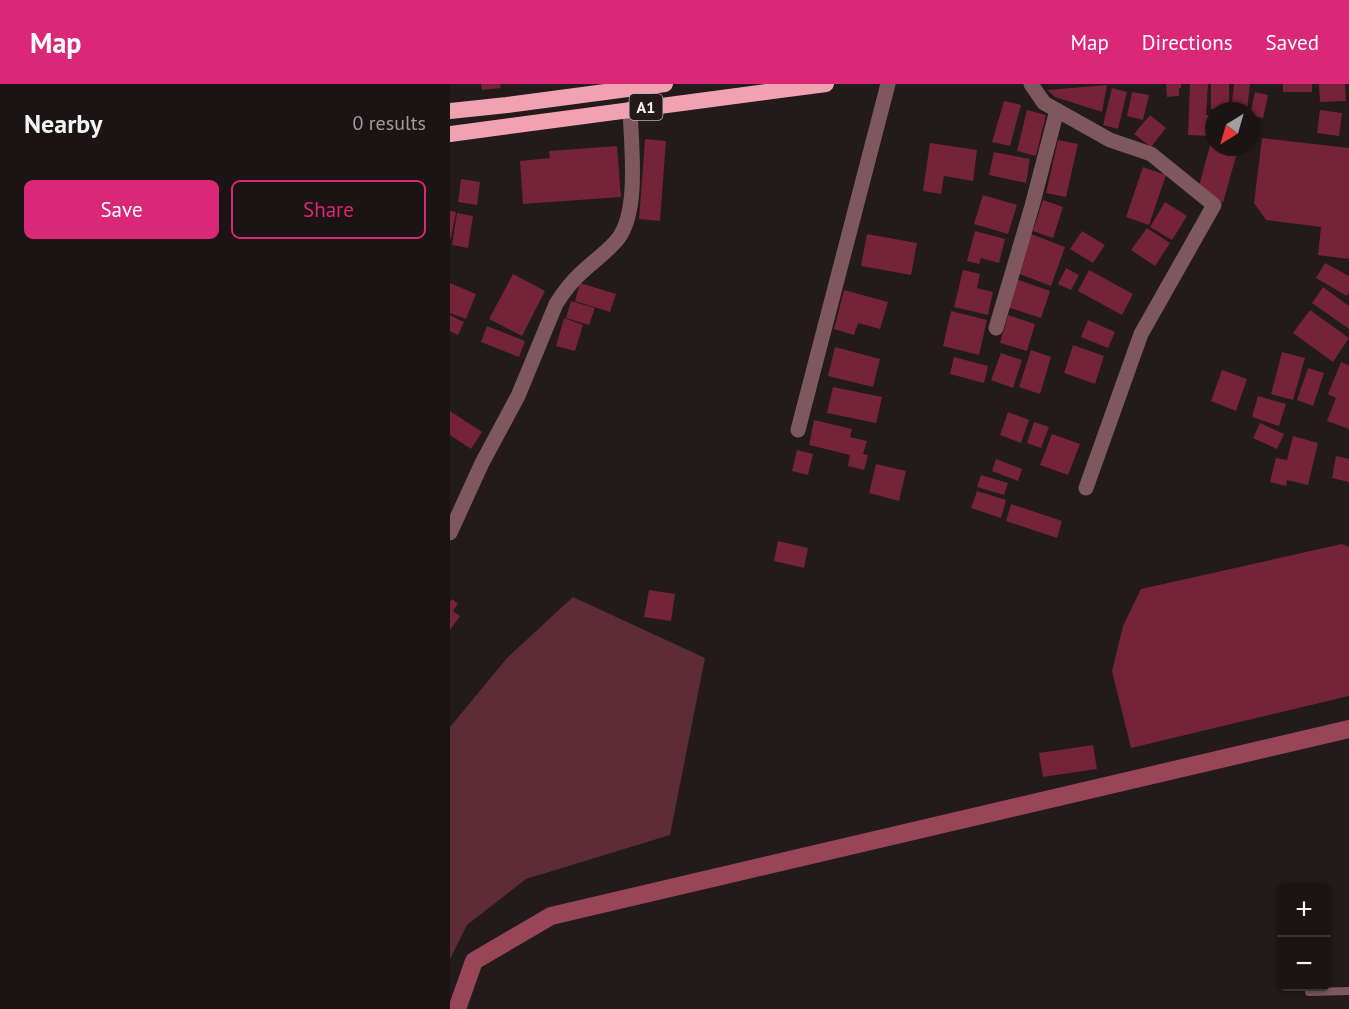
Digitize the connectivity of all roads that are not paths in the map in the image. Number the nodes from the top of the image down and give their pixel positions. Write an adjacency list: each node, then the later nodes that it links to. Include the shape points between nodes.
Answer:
1 (665, 84): 5 (highway, A1)
2 (826, 84): 6 (highway, A1)
3 (888, 84): 10 (street)
4 (1031, 84): 7 (street, via 1044,103)
5 (458, 109)
6 (630, 109): 8 (highway, A1); 12 (street, via 632,166 627,221 618,239 578,276 556,304 518,396)
7 (1057, 110): 9 (street); 11 (street, via 1110,140 1151,153 1214,205 1141,334)
8 (458, 133)
9 (996, 328)
10 (798, 430)
11 (1086, 489)
12 (450, 532)
13 (1349, 991): 14 (lane)
14 (1309, 992)

